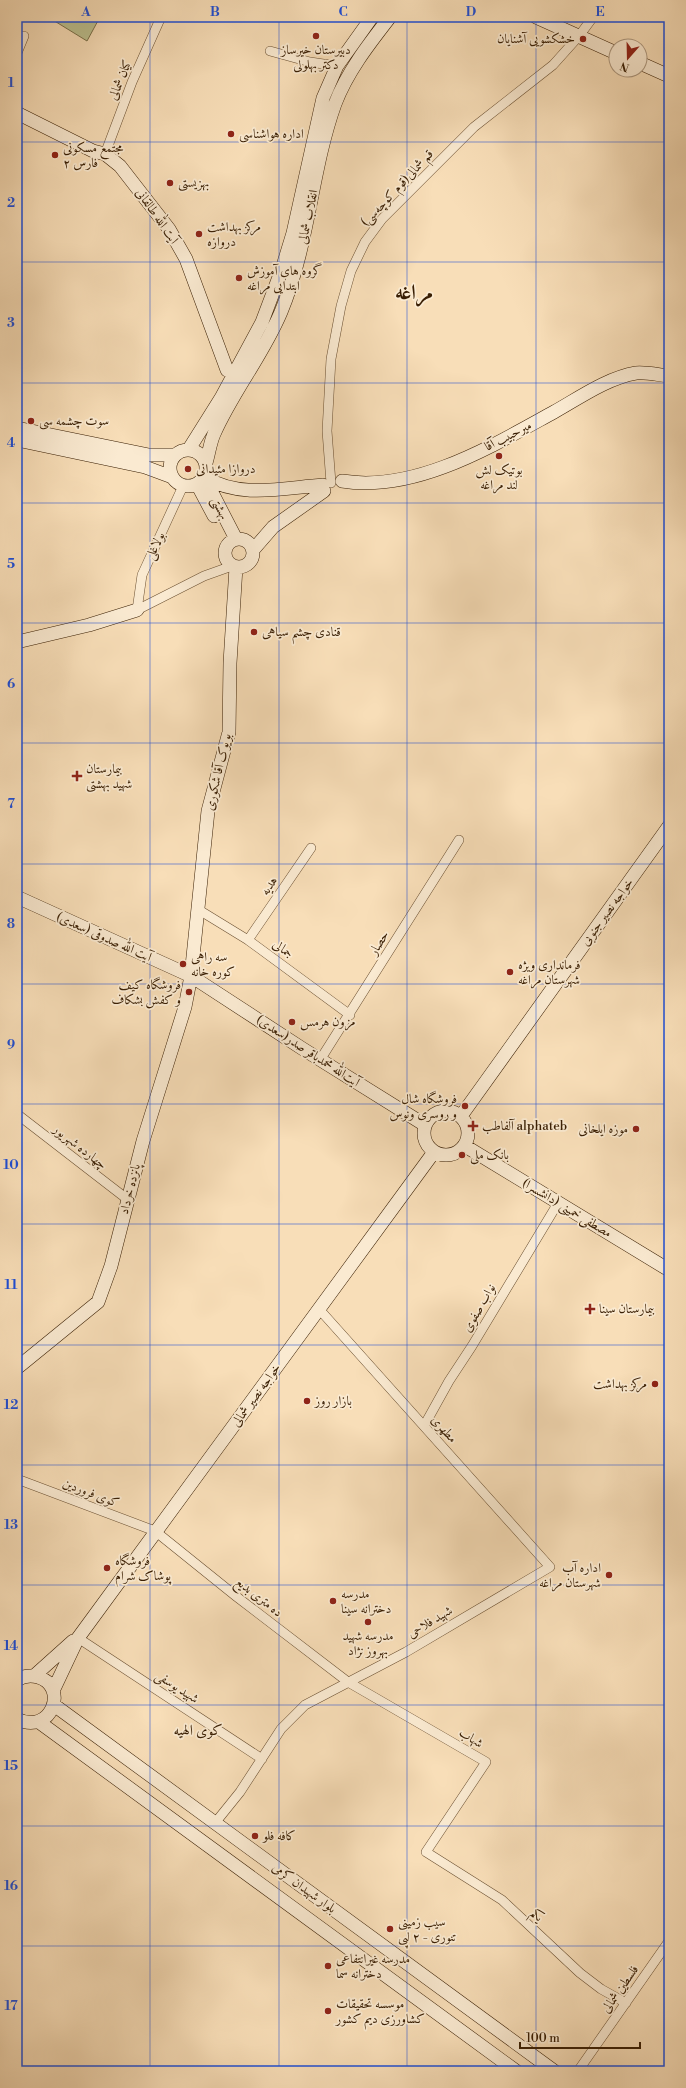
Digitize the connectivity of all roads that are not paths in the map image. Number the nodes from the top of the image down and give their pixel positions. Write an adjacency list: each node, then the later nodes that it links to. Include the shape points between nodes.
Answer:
1 (162, 17): 15 (street, کیان شمالی, via 132,82)
2 (372, 17): 11 (street, انقلاب شمالی)
3 (390, 17): 22 (street, انقلاب شمالی, via 347,78 335,104 321,156 296,274 262,352 214,434)
4 (536, 17): 7 (street)
5 (593, 17): 7 (street, قم شمالی(قوم کوچه‌سی))
6 (24, 36): 10 (street)
7 (580, 36): 8 (street); 25 (street, قم شمالی(قوم کوچه‌سی), via 553,65 474,127 382,219 365,242 351,271 331,358 327,430)
8 (608, 49)
9 (270, 51): 11 (street)
10 (17, 53)
11 (337, 66): 16 (street, انقلاب شمالی, via 323,98 293,233 282,269 262,322)
12 (648, 67): 13 (street)
13 (669, 76)
14 (17, 113): 15 (street, آیت الله طالقانی, via 93,151)
15 (105, 154): 16 (street, آیت الله طالقانی, via 120,166 169,229 186,258 227,370)
16 (234, 374): 20 (street, انقلاب شمالی, via 204,428)
17 (665, 376): 25 (street, میرحبیب آقا, via 636,373 611,381 521,430 446,466 380,484)
18 (17, 428): 21 (street, via 149,455)
19 (17, 440): 23 (street, via 145,467)
20 (188, 450): 21 (street); 22 (street, via 199,453)
21 (175, 455): 23 (street, via 170,465)
22 (206, 463): 24 (street, via 206,470)
23 (172, 477): 26 (street)
24 (200, 481): 25 (street, میرحبیب آقا, via 237,490); 26 (street); 27 (street, بهشتی)
25 (333, 485): 28 (street, via 273,527)
26 (183, 486): 30 (street, بولاغلی, via 142,575)
27 (232, 541): 28 (street, via 249,543); 29 (street, via 225,555)
28 (253, 550): 29 (street, via 249,563 245,566)
29 (234, 566): 30 (street, via 204,576); 36 (street, بویوک آقا شکوری, via 229,732 209,807)
30 (137, 610): 31 (street, via 89,625)
31 (17, 642)
32 (667, 834): 42 (street, خواجه نصیر جنوبی)
33 (459, 840): 39 (street, حصار)
34 (310, 848): 37 (street, هدیه)
35 (17, 897): 38 (street, آیت الله صدوقی (سعدی))
36 (199, 910): 37 (street, جمالی); 38 (street, بویوک آقا شکوری)
37 (248, 940): 39 (street, جمالی)
38 (191, 976): 40 (street, آیت‌الله محمدباقر صدر(سعدی)); 46 (street, پانزده خرداد)
39 (350, 1014): 40 (street, حصار)
40 (320, 1060): 43 (street, آیت‌الله محمدباقر صدر(سعدی))
41 (17, 1114): 46 (street, چهارده شهریور)
42 (461, 1116): 43 (street, via 456,1112 442,1111 429,1118); 44 (street, via 466,1121 469,1133)
43 (425, 1125): 45 (street, via 424,1137)
44 (465, 1146): 45 (street, via 454,1154 441,1155); 47 (street, مصطفی خمینی (دانشسرا))
45 (434, 1152): 49 (street, خواجه نصیر شمالی)
46 (127, 1199): 50 (street, پانزده خرداد, via 111,1266 98,1302)
47 (558, 1203): 48 (street, مصطفی خمینی (دانشسرا)); 51 (street, نواب صفوی)
48 (669, 1270)
49 (319, 1309): 51 (street, مطهری); 53 (street, خواجه نصیر شمالی)
50 (18, 1366)
51 (424, 1426): 54 (street, مطهری)
52 (17, 1479): 53 (street, کوی فروردین)
53 (156, 1531): 55 (street, خواجه نصیر شمالی); 58 (street, ده متری بدیع)
54 (550, 1567): 58 (street, شهید فلاحی, via 406,1652)
55 (78, 1638): 56 (street); 59 (street); 65 (street, شهید یوسفی)
56 (34, 1676): 57 (street); 59 (street, via 47,1682)
57 (18, 1678)
58 (348, 1682): 65 (street, شهید فلاحی, via 305,1705 281,1729); 67 (street, شهاب, via 486,1762)
59 (53, 1691): 60 (street)
60 (54, 1705): 62 (street, via 50,1714); 63 (street, بلوار شهیدان کرمی)
61 (17, 1719): 62 (street, via 31,1723)
62 (39, 1722): 64 (street, بلوار شهیدان کرمی)
63 (101, 1741): 64 (street, via 90,1741 85,1750); 66 (street, بلوار شهیدان کرمی)
64 (88, 1758): 70 (street, بلوار شهیدان کرمی)
65 (262, 1759): 66 (street, شهید فلاحی)
66 (215, 1824): 71 (street, بلوار شهیدان کرمی)
67 (426, 1852): 69 (street, یکم, via 502,1900 580,1973 601,1990)
68 (669, 1941): 69 (street, فلسطین شمالی)
69 (626, 2003): 72 (street, فلسطین شمالی)
70 (516, 2071)
71 (554, 2071)
72 (578, 2071)

